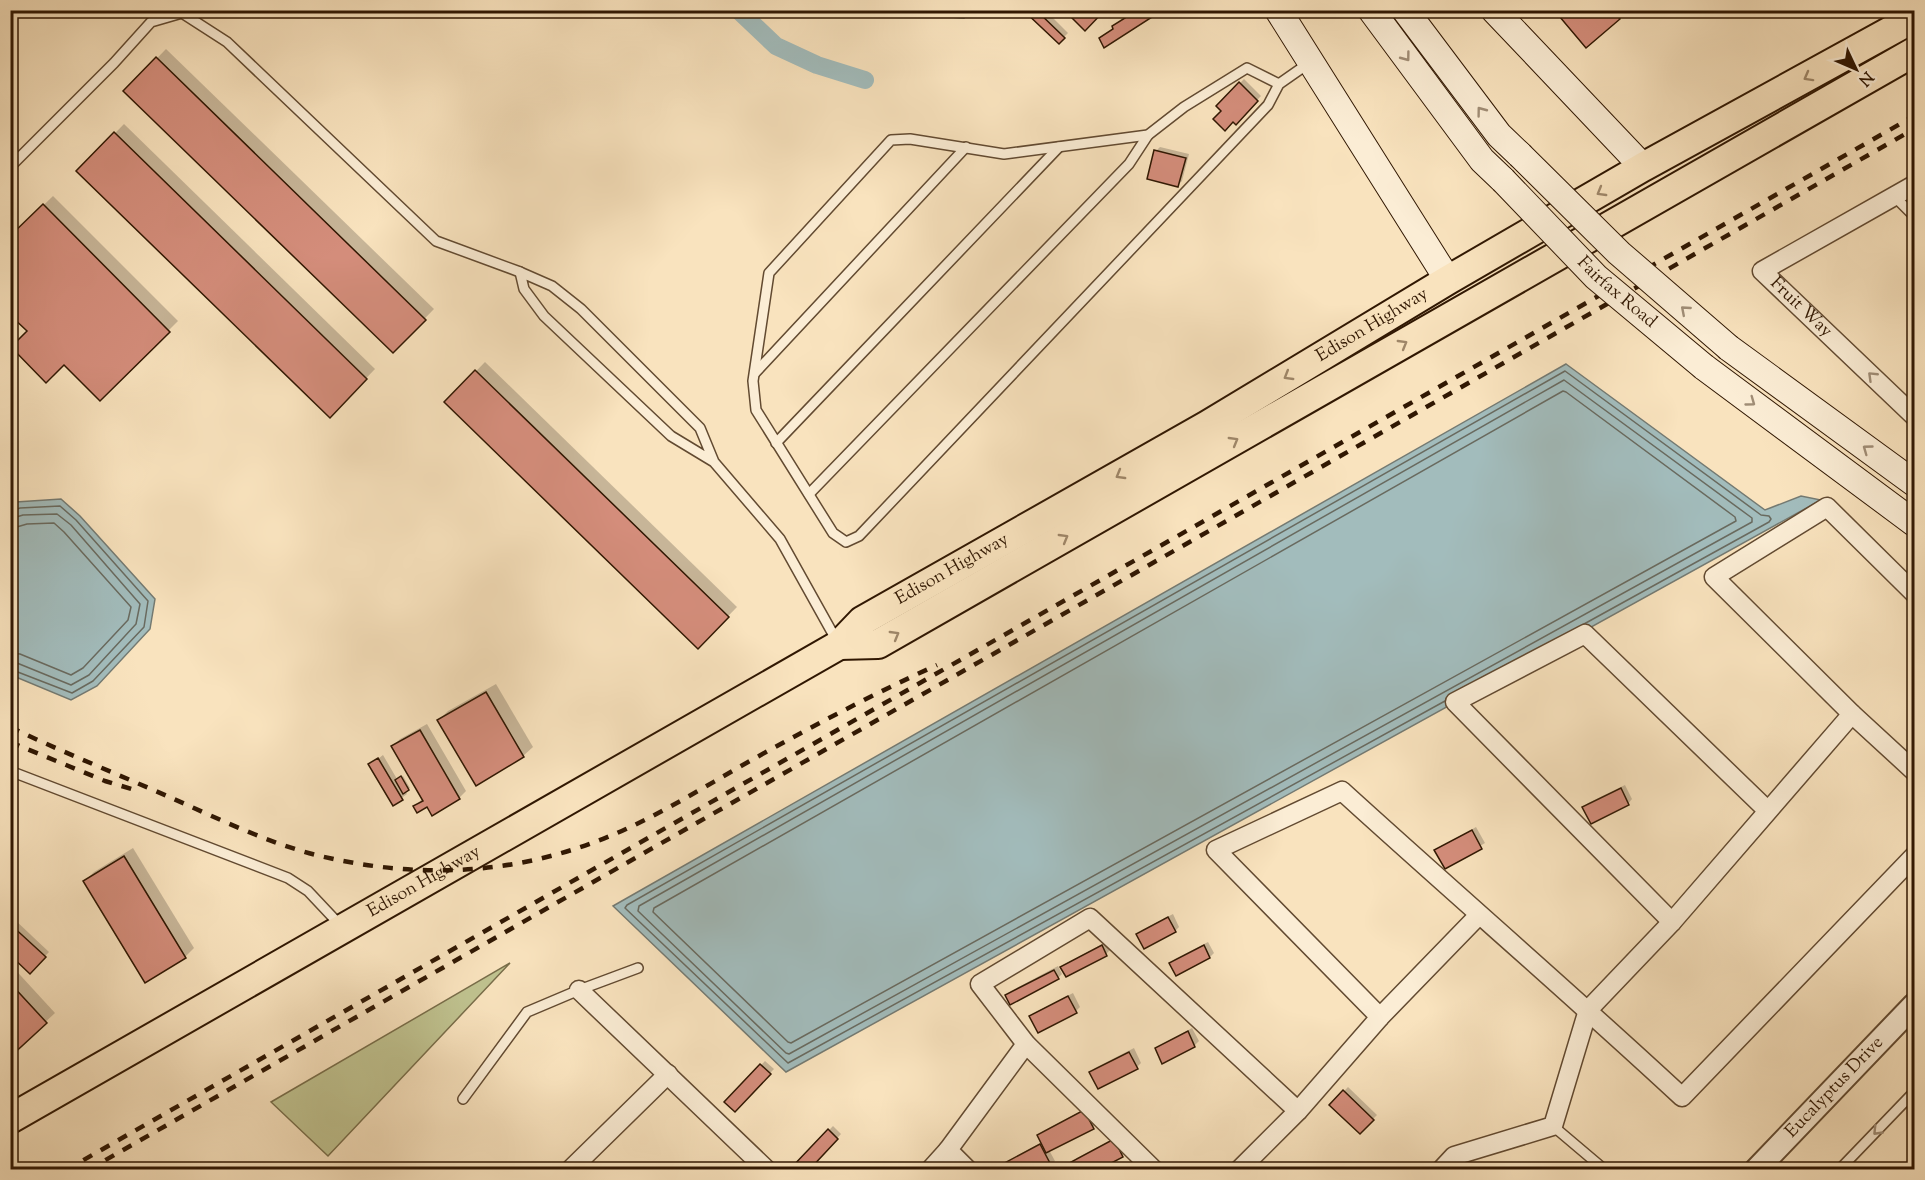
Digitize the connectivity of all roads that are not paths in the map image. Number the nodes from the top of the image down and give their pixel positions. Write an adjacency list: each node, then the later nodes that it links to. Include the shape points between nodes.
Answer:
1 (1278, 10): 7 (main road)
2 (1371, 10): 25 (main road, Fairfax Road, one-way to 25, bridge, via 1482,160 1596,277 1704,367)
3 (1406, 10): 23 (main road, Fairfax Road, one-way to 3, bridge, via 1729,348 1619,253 1499,135)
4 (1494, 10): 13 (main road)
5 (1914, 18): 13 (main road, Edison Highway, one-way to 13)
6 (1914, 52): 27 (main road, Edison Highway, one-way to 6, via 878,644)
7 (1311, 62): 8 (lane); 18 (main road)
8 (1279, 84): 9 (lane, via 1247,68 1184,107); 24 (lane, via 1268,105 859,536 846,542 833,533)
9 (1148, 135): 11 (lane); 24 (lane, via 1129,164)
10 (966, 147): 11 (lane, via 1004,154); 19 (lane); 19 (lane, via 891,140 770,273)
11 (1059, 147): 21 (lane)
12 (10, 167): 17 (lane, via 151,22 182,13 227,42 436,241)
13 (1643, 167): 18 (main road, Edison Highway, one-way to 18)
14 (1914, 185): 15 (street, Fruit Way)
15 (1895, 196): 16 (lane); 20 (street, Fruit Way, one-way to 15, via 1762,271)
16 (1914, 216)
17 (520, 272): 22 (lane, via 524,290 544,316 671,436); 22 (lane, via 552,286 585,313 700,428)
18 (1448, 280): 27 (main road, Edison Highway, one-way to 27, via 1206,426 862,621)
19 (754, 374): 21 (lane, via 756,410)
20 (1914, 416)
21 (776, 443): 24 (lane)
22 (714, 462): 27 (lane, via 780,539)
23 (1914, 483)
24 (808, 494)
25 (1914, 523)
26 (1914, 593): 28 (street, via 1827,507 1714,577)
27 (839, 645): 35 (main road, Edison Highway)
28 (1852, 714): 30 (street); 31 (street)
29 (10, 771): 35 (lane, via 288,878 308,891)
30 (1914, 771)
31 (1767, 810): 34 (street); 34 (street, via 1585,634 1455,702)
32 (1914, 856): 38 (street, via 1682,1097)
33 (1479, 915): 38 (street); 40 (street); 40 (street, via 1342,790 1216,850)
34 (1672, 922): 38 (street)
35 (344, 929): 46 (main road, Edison Highway)
36 (638, 968): 37 (lane)
37 (579, 990): 42 (street); 44 (lane, via 527,1012)
38 (1588, 1010): 47 (street)
39 (1913, 1010): 58 (street, Eucalyptus Drive)
40 (1380, 1017): 45 (street)
41 (1026, 1044): 45 (street, via 980,984 1090,918); 48 (street); 54 (street)
42 (668, 1074): 50 (street); 51 (street)
43 (1914, 1092): 59 (lane, one-way to 59)
44 (464, 1099)
45 (1298, 1111): 55 (street)
46 (10, 1119)
47 (1553, 1126): 49 (street); 57 (lane)
48 (948, 1150): 52 (street); 53 (street)
49 (1460, 1163): 56 (street)
50 (759, 1167)
51 (570, 1170)
52 (930, 1170)
53 (968, 1170)
54 (1154, 1170)
55 (1239, 1170)
56 (1441, 1170)
57 (1605, 1170)
58 (1756, 1170)
59 (1839, 1170)

